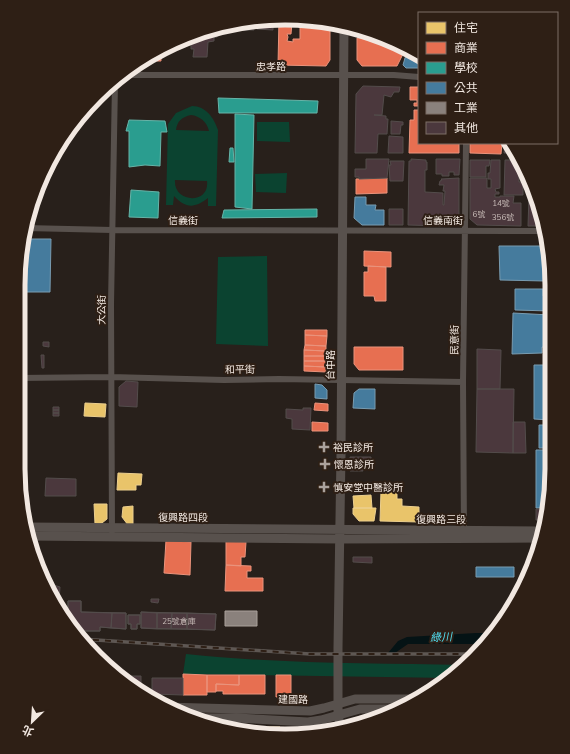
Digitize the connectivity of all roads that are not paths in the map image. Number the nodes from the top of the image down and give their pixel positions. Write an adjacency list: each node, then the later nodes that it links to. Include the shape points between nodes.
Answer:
1 (344, 32): 3 (main road, 台中路)
2 (133, 75): 3 (street, 忠孝路)
3 (343, 76): 4 (street, 忠孝路); 9 (main road, 台中路)
4 (418, 77)
5 (115, 89): 8 (street, 大公街)
6 (466, 144): 10 (street, 民意街)
7 (31, 228): 8 (street, 信義街)
8 (112, 230): 9 (street, 信義街); 13 (street, 大公街)
9 (342, 230): 10 (street, 信義南街); 14 (main road, 台中路)
10 (465, 230): 11 (street, 信義南街); 15 (street, 民意街)
11 (539, 231)
12 (25, 378): 13 (street, 和平街)
13 (111, 378): 14 (street, 和平街); 18 (street, 大公街)
14 (341, 380): 15 (street, 和平街); 19 (main road, 台中路)
15 (463, 382): 20 (street, 民意街)
16 (32, 527): 18 (main road, 復興路四段)
17 (537, 531): 20 (main road, 復興路三段)
18 (112, 532): 19 (main road, 復興路四段); 21 (main road, 復興路四段)
19 (340, 534): 20 (main road, 復興路三段); 24 (main road, 台中路)
20 (464, 534): 22 (main road, 復興路三段)
21 (34, 536)
22 (535, 538)
23 (406, 699): 24 (main road, 建國路, via 361,698)
24 (338, 704): 26 (main road, 建國路, via 310,711); 28 (main road, 台中路)
25 (182, 707): 26 (main road, 建國路)
26 (213, 708): 29 (street)
27 (384, 709): 28 (main road, via 360,709)
28 (338, 715): 30 (main road, via 308,722); 31 (main road, 台中路)
29 (215, 719)
30 (226, 722)
31 (340, 723)

